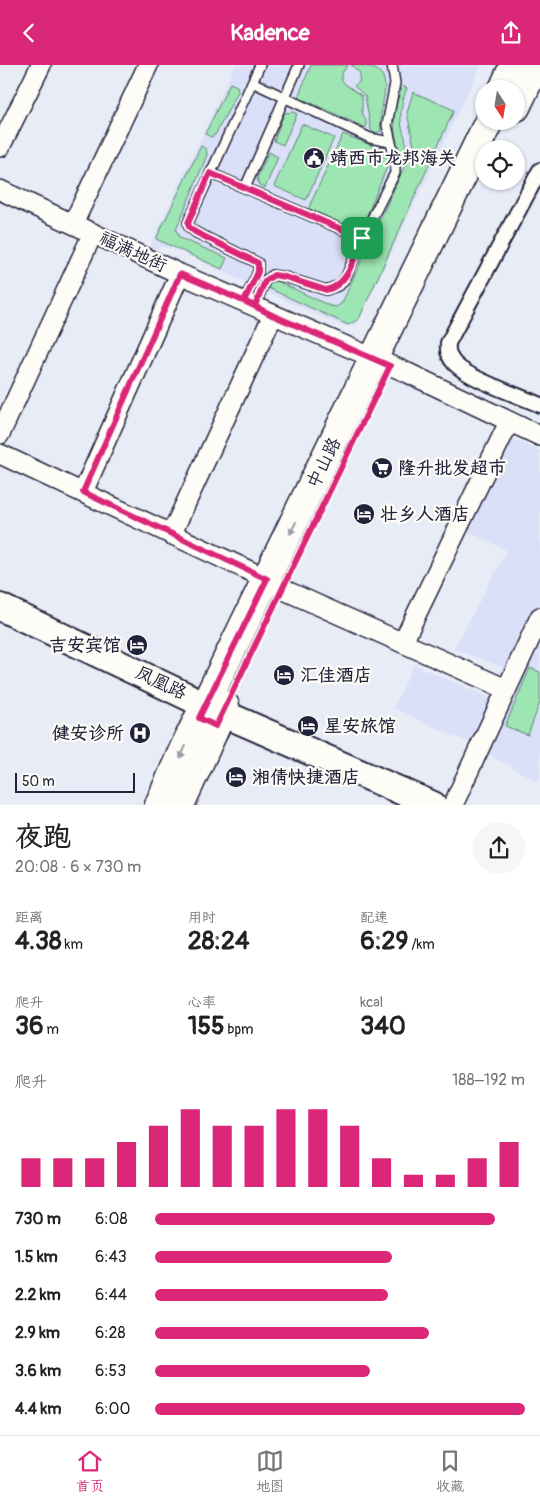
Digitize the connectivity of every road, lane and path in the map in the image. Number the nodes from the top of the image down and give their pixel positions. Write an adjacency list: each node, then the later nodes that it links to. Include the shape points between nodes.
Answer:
1 (41, 65): 18 (street)
2 (148, 65): 24 (street)
3 (260, 65): 11 (lane)
4 (299, 65): 13 (lane)
5 (392, 65): 17 (lane, via 395,77 387,125)
6 (495, 65): 9 (main road)
7 (514, 65): 10 (main road)
8 (536, 65): 12 (main road, 中山路)
9 (496, 80)
10 (507, 80)
11 (252, 82): 13 (lane); 20 (lane)
12 (525, 87)
13 (284, 97): 17 (lane, via 370,138); 21 (lane)
14 (540, 101): 15 (main road)
15 (525, 111)
16 (504, 130): 30 (main road, 中山路)
17 (390, 142): 26 (lane, via 395,173)
18 (0, 147)
19 (540, 169): 31 (street, via 448,343 448,349 454,363 466,372)
20 (210, 173): 21 (lane); 28 (lane, via 189,227 258,263)
21 (245, 188): 26 (lane)
22 (0, 190): 24 (street, 福满地街)
23 (475, 190): 30 (main road, 中山路)
24 (73, 224): 25 (street, 福满地街)
25 (93, 233): 27 (street, 福满地街); 33 (street)
26 (362, 238): 28 (lane, via 340,285 326,290 274,275 265,281)
27 (180, 274): 28 (street, 福满地街); 36 (street)
28 (249, 303): 29 (street, 福满地街)
29 (272, 315): 30 (street, 福满地街); 37 (street)
30 (382, 363): 32 (street, 福满地街); 38 (main road, 中山路)
31 (540, 405)
32 (509, 422): 34 (street, 福满地街); 42 (street)
33 (0, 434)
34 (540, 436)
35 (0, 454): 36 (street)
36 (83, 492): 37 (street)
37 (172, 535): 38 (street)
38 (275, 584): 42 (street); 44 (main road, 中山路)
39 (0, 607): 44 (main road, 凤凰路)
40 (540, 617): 43 (street)
41 (0, 619): 44 (main road, 凤凰路)
42 (403, 643): 43 (street)
43 (506, 689): 49 (street)
44 (211, 715): 45 (main road, 中山路, one-way to 45); 46 (main road, 中山路); 47 (main road, 凤凰路, via 264,744); 48 (main road, 凤凰路)
45 (160, 805)
46 (180, 805)
47 (394, 805)
48 (433, 805)
49 (453, 805)

